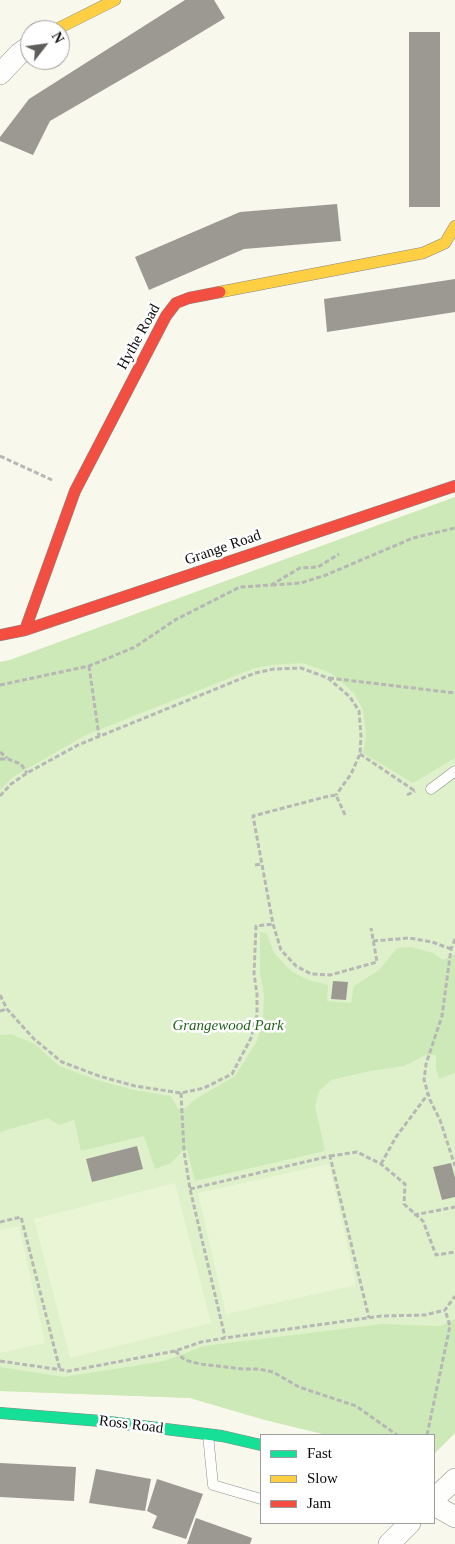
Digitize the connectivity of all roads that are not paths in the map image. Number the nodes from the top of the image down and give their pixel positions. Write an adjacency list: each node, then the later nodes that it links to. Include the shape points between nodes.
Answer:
1 (115, 0): 2 (street)
2 (70, 22)
3 (20, 53): 4 (street)
4 (0, 74)
5 (455, 226): 7 (street, Hythe Road, via 445,243 423,253 176,303 166,316 76,491)
6 (455, 486): 7 (street, Grange Road)
7 (26, 630): 8 (street, Grange Road)
8 (0, 636)
9 (455, 771): 10 (lane)
10 (431, 789)
11 (0, 1413): 12 (street, Ross Road)
12 (208, 1434): 13 (street, Ross Road); 16 (lane, via 213,1485)
13 (260, 1445)
14 (455, 1479): 15 (street)
15 (435, 1498)
16 (260, 1499)
17 (435, 1506): 18 (street)
18 (455, 1517)
19 (409, 1524): 20 (street)
20 (389, 1544)

